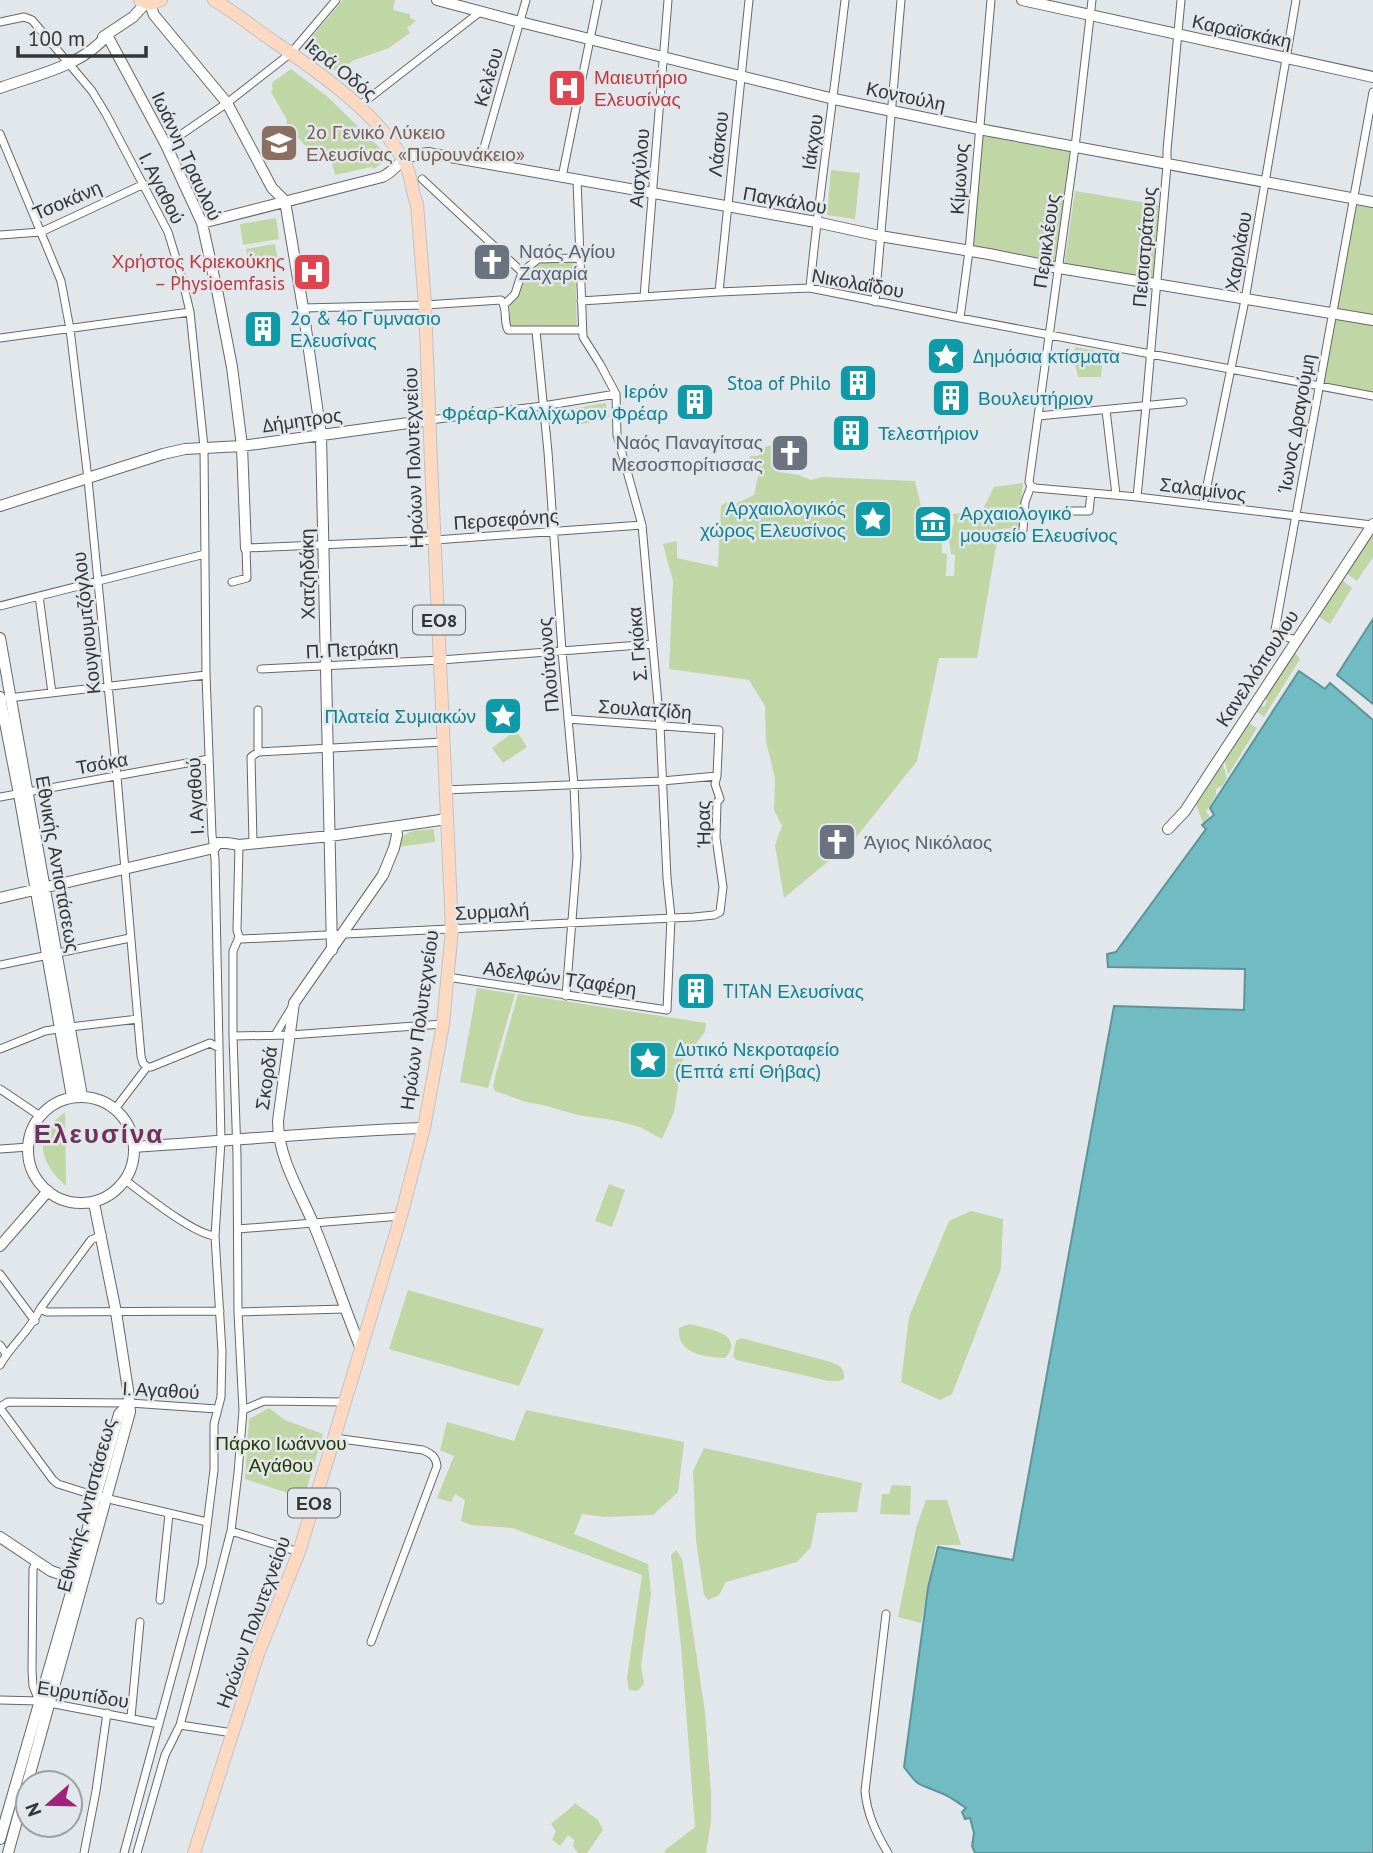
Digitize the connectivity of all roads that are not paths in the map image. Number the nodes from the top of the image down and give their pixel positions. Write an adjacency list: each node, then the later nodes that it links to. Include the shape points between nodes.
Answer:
1 (202, 0): 19 (main road, Ιερά Οδός / ΕΟ8)
2 (214, 0): 19 (main road, Ιερά Οδός / ΕΟ8)
3 (336, 0): 25 (street)
4 (437, 0): 17 (street, Κοντούλη)
5 (526, 0): 21 (street, Κελέου)
6 (598, 0): 24 (street)
7 (668, 0): 26 (street, Αισχύλου)
8 (749, 0): 29 (street, Λάσκου)
9 (845, 0): 33 (street, Ιάκχου)
10 (901, 0): 36 (street)
11 (991, 0): 37 (street, Κίμωνος)
12 (1022, 0): 18 (street, Καραϊσκάκη)
13 (1092, 0): 18 (street, Περικλέους)
14 (1181, 0): 23 (street, Πεισιστράτους)
15 (1296, 0): 27 (street, Χαριλάου)
16 (149, 2): 22 (street); 34 (street)
17 (480, 12): 21 (street, Κοντούλη); 35 (street)
18 (1091, 16): 23 (street, Καραϊσκάκη); 40 (street, Περικλέους)
19 (242, 19): 25 (main road, Ιερά Οδός / ΕΟ8)
20 (0, 22): 28 (street, Ι. Αγαθού, via 29,18)
21 (520, 22): 24 (street, Κοντούλη); 42 (street, Κελέου)
22 (107, 35): 28 (street); 39 (street, Ιωάννη Τραυλού)
23 (1178, 36): 27 (street, Καραϊσκάκη); 43 (street, Πεισιστράτους)
24 (590, 39): 26 (street, Κοντούλη); 44 (street)
25 (291, 53): 34 (street); 35 (main road, Ιερά Οδός / ΕΟ8)
26 (664, 57): 29 (street, Κοντούλη); 49 (street, Αισχύλου)
27 (1286, 59): 30 (street, Καραϊσκάκη); 47 (street, Χαριλάου)
28 (68, 63): 31 (street); 48 (street, Ι. Αγαθού, via 99,102)
29 (741, 76): 33 (street, Κοντούλη); 53 (street, Λάσκου)
30 (1373, 78)
31 (0, 88)
32 (1373, 92): 50 (street, Ίωνος Δραγούμη)
33 (834, 99): 36 (street, Κοντούλη); 55 (street, Ιάκχου)
34 (227, 103): 39 (street); 51 (street, via 272,188)
35 (358, 107): 41 (main road, Ιερά Οδός / ΕΟ8, via 383,131)
36 (892, 110): 37 (street, Κοντούλη); 58 (street)
37 (979, 129): 40 (street, Κοντούλη); 59 (street, Κίμωνος)
38 (0, 134): 56 (street, Κουγιουμτζόγλου)
39 (166, 145): 54 (street, Ιωάννη Τραυλού)
40 (1075, 147): 43 (street, Κοντούλη); 61 (street, Περικλέους)
41 (403, 160): 42 (street, Παγκάλου, via 428,153); 51 (street, Παγκάλου, via 382,177); 71 (main road, Ηρώων Πολυτεχνείου / ΕΟ8, via 417,204)
42 (480, 162): 44 (street, Παγκάλου)
43 (1167, 165): 47 (street, Κοντούλη); 63 (street, Πεισιστράτους)
44 (562, 177): 46 (street, Παγκάλου)
45 (422, 179): 62 (street)
46 (577, 179): 49 (street, Παγκάλου); 60 (street)
47 (1266, 183): 50 (street, Κοντούλη); 67 (street, Χαριλάου)
48 (144, 184): 56 (street, Τσοκάνη); 73 (street, Ι. Αγαθού, via 173,245)
49 (653, 194): 53 (street, Παγκάλου); 66 (street, Αισχύλου)
50 (1354, 199): 52 (street, Κοντούλη); 74 (street, Ίωνος Δραγούμη)
51 (285, 201): 54 (street, Παγκάλου); 72 (street, Χατζηδάκη)
52 (1373, 202)
53 (727, 208): 55 (street, Παγκάλου); 65 (street, Λάσκου)
54 (202, 222): 94 (street, Ιωάννη Τραυλού, via 232,367)
55 (816, 222): 58 (street, Παγκάλου); 64 (street, Ιάκχου)
56 (41, 232): 57 (street, Τσοκάνη); 77 (street, Κουγιουμτζόγλου, via 61,281)
57 (0, 235)
58 (880, 236): 59 (street, Παγκάλου); 69 (street)
59 (969, 251): 61 (street, Παγκάλου); 75 (street, Κίμωνος)
60 (579, 258): 62 (street, via 538,259); 68 (street)
61 (1059, 268): 63 (street, Παγκάλου); 80 (street, Περικλέους)
62 (522, 272): 70 (street, via 515,294)
63 (1157, 284): 67 (street, Παγκάλου); 82 (street, Πεισιστράτους)
64 (810, 288): 65 (street, Νικολαΐδου); 69 (street, Νικολαΐδου)
65 (719, 292): 66 (street, Νικολαΐδου)
66 (644, 297): 68 (street, Νικολαΐδου)
67 (1245, 300): 74 (street, Παγκάλου); 83 (street, Χαριλάου)
68 (581, 301): 78 (street)
69 (875, 302): 75 (street, Νικολαΐδου)
70 (505, 304): 71 (street, via 501,300); 79 (street, via 508,330)
71 (425, 305): 72 (street); 92 (main road, Ηρώων Πολυτεχνείου / ΕΟ8)
72 (303, 308): 93 (street, Χατζηδάκη)
73 (190, 312): 77 (street); 95 (street, Ι. Αγαθού)
74 (1332, 314): 76 (street, Παγκάλου); 84 (street, Ίωνος Δραγούμη)
75 (960, 318): 80 (street, Νικολαΐδου)
76 (1373, 320)
77 (69, 330): 81 (street); 96 (street, Κουγιουμτζόγλου)
78 (582, 330): 79 (street); 85 (street, Σ. Γκιόκα)
79 (536, 331): 88 (street, Πλούτωνος)
80 (1048, 335): 82 (street, Νικολαΐδου); 91 (street, Περικλέους)
81 (0, 338)
82 (1151, 354): 83 (street, Νικολαΐδου); 89 (street, Πεισιστράτους)
83 (1231, 368): 84 (street, Νικολαΐδου); 101 (street, Χαριλάου)
84 (1318, 386): 86 (street, Νικολαΐδου); 104 (street, Ίωνος Δραγούμη)
85 (616, 394): 88 (street, Δήμητρος); 106 (street, Σ. Γκιόκα, via 617,435)
86 (1373, 396)
87 (1183, 402): 89 (street)
88 (544, 406): 92 (street, Δήμητρος); 108 (street, Πλούτωνος)
89 (1146, 406): 90 (street); 100 (street, Πεισιστράτους)
90 (1107, 410): 91 (street); 99 (street)
91 (1038, 416): 97 (street, Περικλέους)
92 (430, 421): 93 (street, Δήμητρος); 109 (main road, Ηρώων Πολυτεχνείου / ΕΟ8)
93 (321, 435): 94 (street, Δήμητρος); 110 (street, Χατζηδάκη)
94 (242, 446): 95 (street, Δήμητρος); 111 (street, Ιωάννη Τραυλού)
95 (204, 447): 96 (street, Δήμητρος, via 163,454); 112 (street, Ι. Αγαθού)
96 (88, 479): 102 (street, Δήμητρος); 113 (street, Κουγιουμτζόγλου)
97 (1031, 486): 98 (street, Σαλαμίνος); 107 (street, Περικλέους)
98 (1091, 493): 99 (street, Σαλαμίνος); 103 (street, via 1089,511)
99 (1116, 495): 100 (street, Σαλαμίνος)
100 (1137, 497): 101 (street, Σαλαμίνος)
101 (1203, 505): 104 (street, Σαλαμίνος)
102 (0, 506)
103 (1069, 511)
104 (1295, 516): 105 (street, Σαλαμίνος); 118 (street, Ίωνος Δραγούμη, via 1275,631)
105 (1373, 524): 118 (street, Κανελλόπουλου)
106 (642, 525): 108 (street, Περσεφόνης); 119 (street, Σ. Γκιόκα)
107 (1023, 530)
108 (554, 531): 109 (street, Περσεφόνης); 120 (street, Πλούτωνος)
109 (435, 540): 110 (street, Περσεφόνης); 121 (main road, Ηρώων Πολυτεχνείου / ΕΟ8)
110 (324, 546): 111 (street, Περσεφόνης); 122 (street, Χατζηδάκη)
111 (246, 548): 114 (street, via 247,578)
112 (205, 554): 113 (street); 124 (street, Ι. Αγαθού)
113 (98, 581): 115 (street); 125 (street, Κουγιουμτζόγλου)
114 (232, 582)
115 (39, 596): 116 (street); 126 (street)
116 (0, 606)
117 (0, 638): 127 (street, Εθνικής Αντιστάσεως)
118 (1296, 640): 145 (street, Κανελλόπουλου, via 1185,811)
119 (653, 644): 120 (street, Π. Πετράκη); 130 (street, Σ. Γκιόκα)
120 (562, 651): 121 (street, Π. Πετράκη); 129 (street, Πλούτωνος)
121 (441, 660): 122 (street, Π. Πετράκη); 132 (main road, Ηρώων Πολυτεχνείου / ΕΟ8)
122 (326, 666): 123 (street, Π. Πετράκη); 133 (street, Χατζηδάκη)
123 (261, 668)
124 (206, 675): 125 (street); 135 (street, Ι. Αγαθού)
125 (108, 686): 126 (street); 137 (street, Κουγιουμτζόγλου)
126 (52, 693): 127 (street)
127 (3, 698): 141 (street, Εθνικής Αντιστάσεως)
128 (258, 710): 134 (street)
129 (568, 719): 130 (street, Σουλατζίδη); 139 (street, Πλούτωνος)
130 (660, 726): 131 (street, Σουλατζίδη); 138 (street, Σ. Γκιόκα)
131 (719, 730): 136 (street, Ήρας)
132 (443, 741): 133 (street); 140 (main road, Ηρώων Πολυτεχνείου / ΕΟ8)
133 (327, 748): 134 (street); 146 (street, Χατζηδάκη)
134 (258, 752): 147 (street, via 251,757)
135 (209, 759): 137 (street, Τσόκα); 149 (street, Ι. Αγαθού)
136 (717, 776): 138 (street); 153 (street, Ήρας, via 716,838 723,887 720,912)
137 (117, 777): 141 (street, Τσόκα); 150 (street, Κουγιουμτζόγλου)
138 (662, 781): 139 (street); 154 (street, Σ. Γκιόκα)
139 (574, 785): 140 (street); 155 (street, Πλούτωνος, via 577,857)
140 (445, 790): 143 (main road, Ηρώων Πολυτεχνείου / ΕΟ8)
141 (24, 793): 142 (street, Τσόκα); 151 (street, Εθνικής Αντιστάσεως)
142 (0, 797)
143 (447, 819): 144 (street); 156 (main road, Ηρώων Πολυτεχνείου / ΕΟ8)
144 (396, 827): 146 (street); 157 (street, Σκορδά, via 394,848 383,875)
145 (1168, 829)
146 (330, 836): 147 (street); 157 (street, Χατζηδάκη)
147 (253, 842): 148 (street)
148 (239, 845): 149 (street, via 228,842); 158 (street)
149 (214, 848): 150 (street); 172 (street, Ι. Αγαθού)
150 (125, 868): 151 (street); 159 (street, Κουγιουμτζόγλου)
151 (40, 888): 152 (street); 160 (street, Εθνικής Αντιστάσεως)
152 (0, 898)
153 (714, 915): 154 (street, Συρμαλή)
154 (671, 917): 155 (street, Συρμαλή); 165 (street, Σ. Γκιόκα)
155 (572, 923): 156 (street, Συρμαλή); 163 (street, Πλούτωνος)
156 (452, 929): 157 (street, Συρμαλή); 162 (main road, Ηρώων Πολυτεχνείου / ΕΟ8)
157 (337, 935): 158 (street, Συρμαλή); 164 (street, Σκορδά, via 332,950)
158 (239, 937): 171 (street, via 233,951)
159 (130, 938): 160 (street); 166 (street, Κουγιουμτζόγλου)
160 (51, 955): 161 (street); 168 (street, Εθνικής Αντιστάσεως)
161 (0, 965)
162 (447, 977): 163 (street, Αδελφών Τζαφέρη); 167 (main road, Ηρώων Πολυτεχνείου / ΕΟ8)
163 (566, 996): 165 (street, Αδελφών Τζαφέρη)
164 (294, 1003): 169 (street); 170 (street, Σκορδά)
165 (667, 1010)
166 (138, 1019): 168 (street); 174 (street, Κουγιουμτζόγλου, via 141,1056)
167 (443, 1024): 170 (street); 179 (main road, Ηρώων Πολυτεχνείου / ΕΟ8)
168 (65, 1027): 173 (street); 176 (street, Εθνικής Αντιστάσεως)
169 (275, 1035): 170 (street); 171 (street)
170 (290, 1035): 180 (street, Σκορδά)
171 (233, 1036): 182 (street)
172 (219, 1048): 174 (street, via 210,1043); 181 (street, Ι. Αγαθού)
173 (0, 1049)
174 (147, 1067): 177 (street)
175 (0, 1089): 178 (street)
176 (77, 1097): 177 (street, via 96,1098); 178 (street, via 53,1105)
177 (115, 1109): 184 (street, via 131,1131)
178 (40, 1116): 183 (street)
179 (424, 1128): 180 (street); 189 (main road, Ηρώων Πολυτεχνείου / ΕΟ8)
180 (278, 1136): 182 (street); 190 (street, Σκορδά)
181 (221, 1141): 182 (street); 184 (street); 193 (street, Ι. Αγαθού)
182 (236, 1141): 191 (street)
183 (29, 1147): 185 (street); 187 (street, via 35,1175)
184 (134, 1147): 186 (street)
185 (0, 1149)
186 (125, 1180): 188 (street); 193 (street, via 194,1229)
187 (48, 1191): 188 (street, via 74,1202); 194 (street)
188 (94, 1203): 192 (street)
189 (401, 1216): 190 (street); 203 (main road, Ηρώων Πολυτεχνείου / ΕΟ8)
190 (313, 1224): 191 (street); 196 (street, Σκορδά)
191 (238, 1229): 200 (street)
192 (102, 1235): 197 (street, via 91,1240); 199 (street)
193 (215, 1236): 198 (street, Ι. Αγαθού)
194 (0, 1247)
195 (0, 1273): 201 (street)
196 (345, 1309): 200 (street); 203 (street, Σκορδά)
197 (40, 1310): 199 (street); 201 (street)
198 (220, 1311): 199 (street); 209 (street, Ι. Αγαθού, via 221,1397)
199 (116, 1312): 207 (street)
200 (238, 1312): 210 (street)
201 (35, 1321): 204 (street)
202 (0, 1345): 204 (street)
203 (361, 1349): 206 (main road, Ηρώων Πολυτεχνείου / ΕΟ8)
204 (6, 1354): 205 (street)
205 (0, 1365)
206 (344, 1402): 210 (street, via 264,1401); 211 (main road, Ηρώων Πολυτεχνείου / ΕΟ8)
207 (130, 1403): 208 (street, Ι. Αγαθού, via 8,1402); 209 (street, Ι. Αγαθού); 212 (street, Εθνικής Αντιστάσεως)
208 (0, 1408): 212 (street, via 53,1480 65,1488)
209 (217, 1409): 214 (street)
210 (243, 1410): 215 (street)
211 (334, 1438): 217 (main road, Ηρώων Πολυτεχνείου / ΕΟ8); 223 (street, via 423,1450 437,1466)
212 (101, 1497): 213 (street); 219 (street, Εθνικής Αντιστάσεως)
213 (169, 1514): 214 (street); 220 (street)
214 (207, 1522): 228 (street, via 202,1566)
215 (231, 1531): 217 (street); 229 (street)
216 (0, 1537): 218 (street)
217 (299, 1552): 230 (main road, Ηρώων Πολυτεχνείου / ΕΟ8, via 258,1654)
218 (36, 1562): 219 (street); 225 (street, via 32,1670 33,1686)
219 (79, 1580): 225 (street, Εθνικής Αντιστάσεως)
220 (160, 1600)
221 (886, 1614): 237 (street, via 865,1791 871,1820)
222 (140, 1622): 227 (street)
223 (370, 1642)
224 (0, 1700): 225 (street, Ευρυπίδου)
225 (44, 1702): 226 (street, Ευρυπίδου); 231 (street, Εθνικής Αντιστάσεως); 232 (street, Εθνικής Αντιστάσεως)
226 (107, 1713): 227 (street, Ευρυπίδου); 233 (street)
227 (131, 1717): 228 (street, Ευρυπίδου)
228 (159, 1724): 234 (street)
229 (180, 1725): 230 (street); 235 (street, via 165,1755)
230 (233, 1733): 236 (main road, Ηρώων Πολυτεχνείου / ΕΟ8)
231 (0, 1839)
232 (8, 1853)
233 (85, 1853)
234 (124, 1853)
235 (137, 1853)
236 (194, 1853)
237 (888, 1853)

